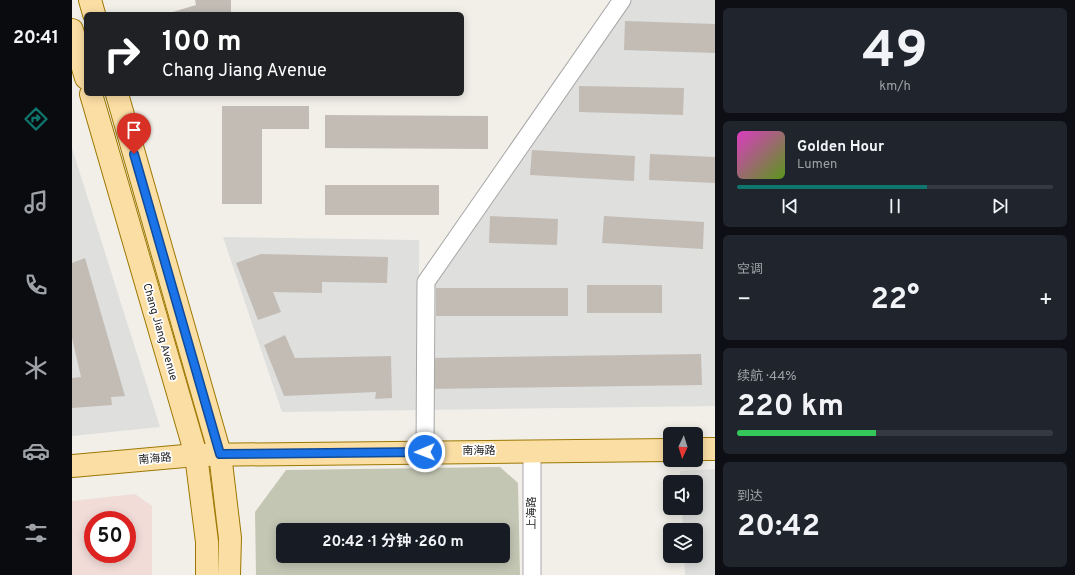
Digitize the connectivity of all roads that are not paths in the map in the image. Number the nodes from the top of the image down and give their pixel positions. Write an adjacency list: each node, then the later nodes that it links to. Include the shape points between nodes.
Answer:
1 (90, 0): 3 (main road)
2 (622, 0): 12 (street, via 426,282)
3 (93, 12)
4 (72, 30): 5 (main road)
5 (84, 71)
6 (92, 96): 14 (main road, Chang Jiang Avenue)
7 (118, 96): 13 (main road)
8 (703, 449): 9 (main road)
9 (715, 449)
10 (663, 450): 11 (main road, 南海路)
11 (532, 451): 12 (main road, 南海路); 18 (street, 上海路)
12 (425, 452): 13 (main road, 南海路)
13 (220, 454): 14 (main road, 南海路); 17 (main road, via 230,538)
14 (196, 455): 15 (main road, 南海路); 16 (main road, Chang Jiang Avenue, via 207,542)
15 (72, 466)
16 (207, 575)
17 (230, 575)
18 (532, 575)

